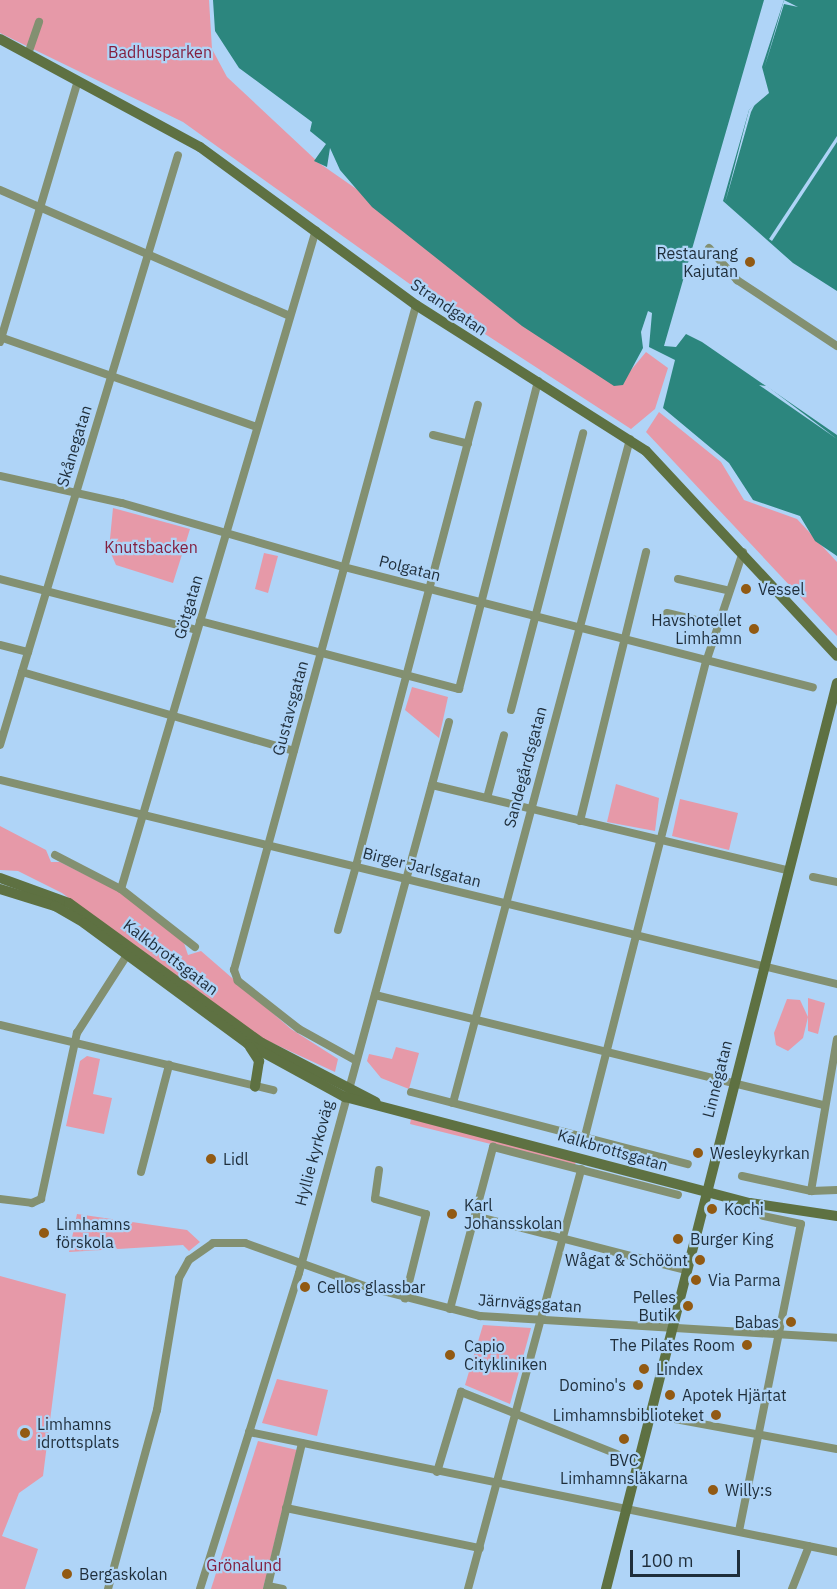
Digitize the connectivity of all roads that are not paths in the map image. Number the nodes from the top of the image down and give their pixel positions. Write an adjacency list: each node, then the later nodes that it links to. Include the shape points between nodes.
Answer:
1 (39, 22): 3 (street)
2 (0, 39): 3 (street, Strandgatan)
3 (28, 54): 4 (street, Strandgatan)
4 (78, 81): 7 (street); 8 (street, Strandgatan, via 200,147)
5 (178, 155): 10 (street, Skånegatan)
6 (0, 190): 7 (street)
7 (40, 208): 10 (street); 13 (street)
8 (316, 230): 11 (street, Strandgatan); 12 (street, Götgatan)
9 (710, 248): 14 (street, via 737,280)
10 (148, 254): 12 (street); 15 (street, Skånegatan)
11 (416, 304): 16 (street, Strandgatan); 28 (street, Gustavsgatan)
12 (290, 316): 18 (street, Götgatan)
13 (0, 339): 15 (street)
14 (837, 346)
15 (111, 376): 18 (street); 24 (street, Skånegatan)
16 (538, 381): 21 (street, Strandgatan); 34 (street)
17 (478, 405): 22 (street)
18 (257, 427): 25 (street, Götgatan)
19 (584, 433): 36 (street)
20 (433, 435): 22 (street)
21 (630, 439): 27 (street, Strandgatan, via 669,472); 39 (street, Sandegårdsgatan)
22 (468, 444): 31 (street)
23 (0, 476): 24 (street, Polgatan)
24 (75, 495): 25 (street, Polgatan); 33 (street, Skånegatan)
25 (226, 532): 28 (street, Polgatan); 37 (street, Götgatan)
26 (646, 552): 41 (street)
27 (742, 552): 32 (street); 45 (street, Strandgatan)
28 (344, 567): 31 (street, Polgatan); 44 (street, Gustavsgatan)
29 (0, 579): 33 (street)
30 (678, 579): 32 (street)
31 (430, 589): 34 (street, Polgatan); 48 (street)
32 (726, 590): 38 (street)
33 (46, 592): 40 (street); 43 (street, Skånegatan)
34 (480, 602): 36 (street, Polgatan); 48 (street, via 459,689)
35 (667, 613): 38 (street)
36 (536, 617): 39 (street, Polgatan); 51 (street)
37 (200, 621): 40 (street, Götgatan); 44 (street)
38 (717, 625): 46 (street)
39 (578, 628): 41 (street, Polgatan); 62 (street, Sandegårdsgatan)
40 (197, 630): 54 (street, Götgatan)
41 (624, 639): 46 (street, Polgatan); 64 (street)
42 (0, 645): 43 (street)
43 (28, 652): 47 (street, Skånegatan)
44 (320, 654): 48 (street); 58 (street, Gustavsgatan)
45 (837, 656)
46 (706, 662): 50 (street, Polgatan); 65 (street)
47 (22, 672): 53 (street, Skånegatan); 54 (street)
48 (407, 677): 68 (street)
49 (837, 683): 69 (street, Linnégatan)
50 (813, 687)
51 (511, 710)
52 (0, 711): 53 (street)
53 (10, 713): 57 (street, Skånegatan)
54 (172, 716): 58 (street); 63 (street, Götgatan)
55 (449, 722): 60 (street, Hyllie kyrkoväg)
56 (504, 735): 61 (street)
57 (0, 745)
58 (294, 751): 66 (street, Gustavsgatan)
59 (0, 780): 63 (street, Birger Jarlsgatan)
60 (432, 784): 61 (street); 71 (street, Hyllie kyrkoväg)
61 (487, 798): 62 (street)
62 (530, 808): 64 (street); 75 (street, Sandegårdsgatan)
63 (142, 815): 66 (street, Birger Jarlsgatan); 74 (street, Götgatan)
64 (580, 821): 65 (street)
65 (659, 840): 69 (street); 77 (street)
66 (268, 846): 68 (street, Birger Jarlsgatan); 89 (street, Gustavsgatan, via 234,975 299,1029)
67 (55, 855): 74 (street)
68 (356, 866): 71 (street, Birger Jarlsgatan); 76 (street)
69 (786, 870): 80 (street, Linnégatan)
70 (813, 877): 73 (street)
71 (405, 879): 75 (street, Birger Jarlsgatan); 82 (street, Hyllie kyrkoväg)
72 (1, 881): 79 (street, Kalkbrottsgatan, via 55,906); 95 (street, Kalkbrottsgatan, via 77,908 262,1043)
73 (837, 882)
74 (121, 889): 78 (street)
75 (504, 902): 77 (street, Birger Jarlsgatan); 83 (street, Sandegårdsgatan)
76 (338, 930)
77 (636, 935): 80 (street, Birger Jarlsgatan); 88 (street)
78 (195, 947)
79 (127, 955): 86 (street, via 88,1008); 87 (street, Kalkbrottsgatan)
80 (762, 966): 81 (street, Birger Jarlsgatan); 91 (street, Linnégatan)
81 (837, 984)
82 (375, 995): 83 (street); 89 (street, Hyllie kyrkoväg)
83 (474, 1018): 88 (street); 96 (street, Sandegårdsgatan)
84 (0, 1025): 86 (street)
85 (837, 1039): 97 (street)
86 (75, 1043): 90 (street); 108 (street, via 43,1195 37,1202)
87 (248, 1044): 92 (street, via 259,1061); 95 (street, Kalkbrottsgatan)
88 (606, 1051): 91 (street); 98 (street)
89 (355, 1060): 95 (street, Hyllie kyrkoväg)
90 (169, 1065): 92 (street); 102 (street)
91 (732, 1082): 97 (street); 106 (street, Linnégatan)
92 (255, 1087): 93 (street)
93 (273, 1090)
94 (411, 1092): 96 (street)
95 (346, 1093): 106 (street, Kalkbrottsgatan); 113 (street, Hyllie kyrkoväg)
96 (453, 1103): 98 (street)
97 (823, 1105): 105 (street)
98 (585, 1136): 99 (street)
99 (688, 1164)
100 (581, 1168): 107 (street); 109 (street, via 493,1147); 112 (street)
101 (379, 1170): 115 (street, via 375,1199 426,1214)
102 (141, 1172)
103 (742, 1176): 105 (street)
104 (837, 1190): 105 (street)
105 (811, 1191)
106 (705, 1192): 111 (street, Kalkbrottsgatan); 114 (street, Linnégatan)
107 (678, 1195)
108 (0, 1199)
109 (475, 1216): 112 (street); 116 (street)
110 (763, 1216): 119 (street, via 801,1224)
111 (837, 1216)
112 (562, 1239): 114 (street); 117 (street)
113 (301, 1262): 115 (street, Järnvägsgatan); 123 (street, Hyllie kyrkoväg); 138 (street, Järnvägsgatan, via 229,1240 198,1251 178,1278 157,1410)
114 (685, 1270): 118 (street, Linnégatan)
115 (405, 1298): 116 (street, Järnvägsgatan)
116 (450, 1310): 117 (street, Järnvägsgatan, via 480,1316)
117 (543, 1317): 118 (street, Järnvägsgatan); 121 (street)
118 (670, 1328): 119 (street, Järnvägsgatan); 122 (street, Linnégatan)
119 (778, 1334): 120 (street, Järnvägsgatan); 124 (street)
120 (837, 1338)
121 (516, 1413): 127 (street); 128 (street, via 458,1394); 129 (street)
122 (648, 1414): 124 (street); 131 (street, Linnégatan)
123 (249, 1432): 125 (street); 139 (street, Hyllie kyrkoväg)
124 (759, 1434): 126 (street); 132 (street)
125 (302, 1443): 128 (street); 130 (street)
126 (837, 1449)
127 (616, 1454)
128 (437, 1472): 129 (street)
129 (497, 1485): 131 (street); 134 (street)
130 (286, 1508): 134 (street); 136 (street)
131 (626, 1510): 132 (street); 142 (street, Linnégatan)
132 (739, 1531): 133 (street)
133 (809, 1546): 135 (street); 137 (street)
134 (480, 1548): 141 (street)
135 (837, 1552)
136 (267, 1587): 140 (street)
137 (795, 1588)
138 (108, 1589)
139 (200, 1589)
140 (284, 1589)
141 (468, 1589)
142 (606, 1589)

